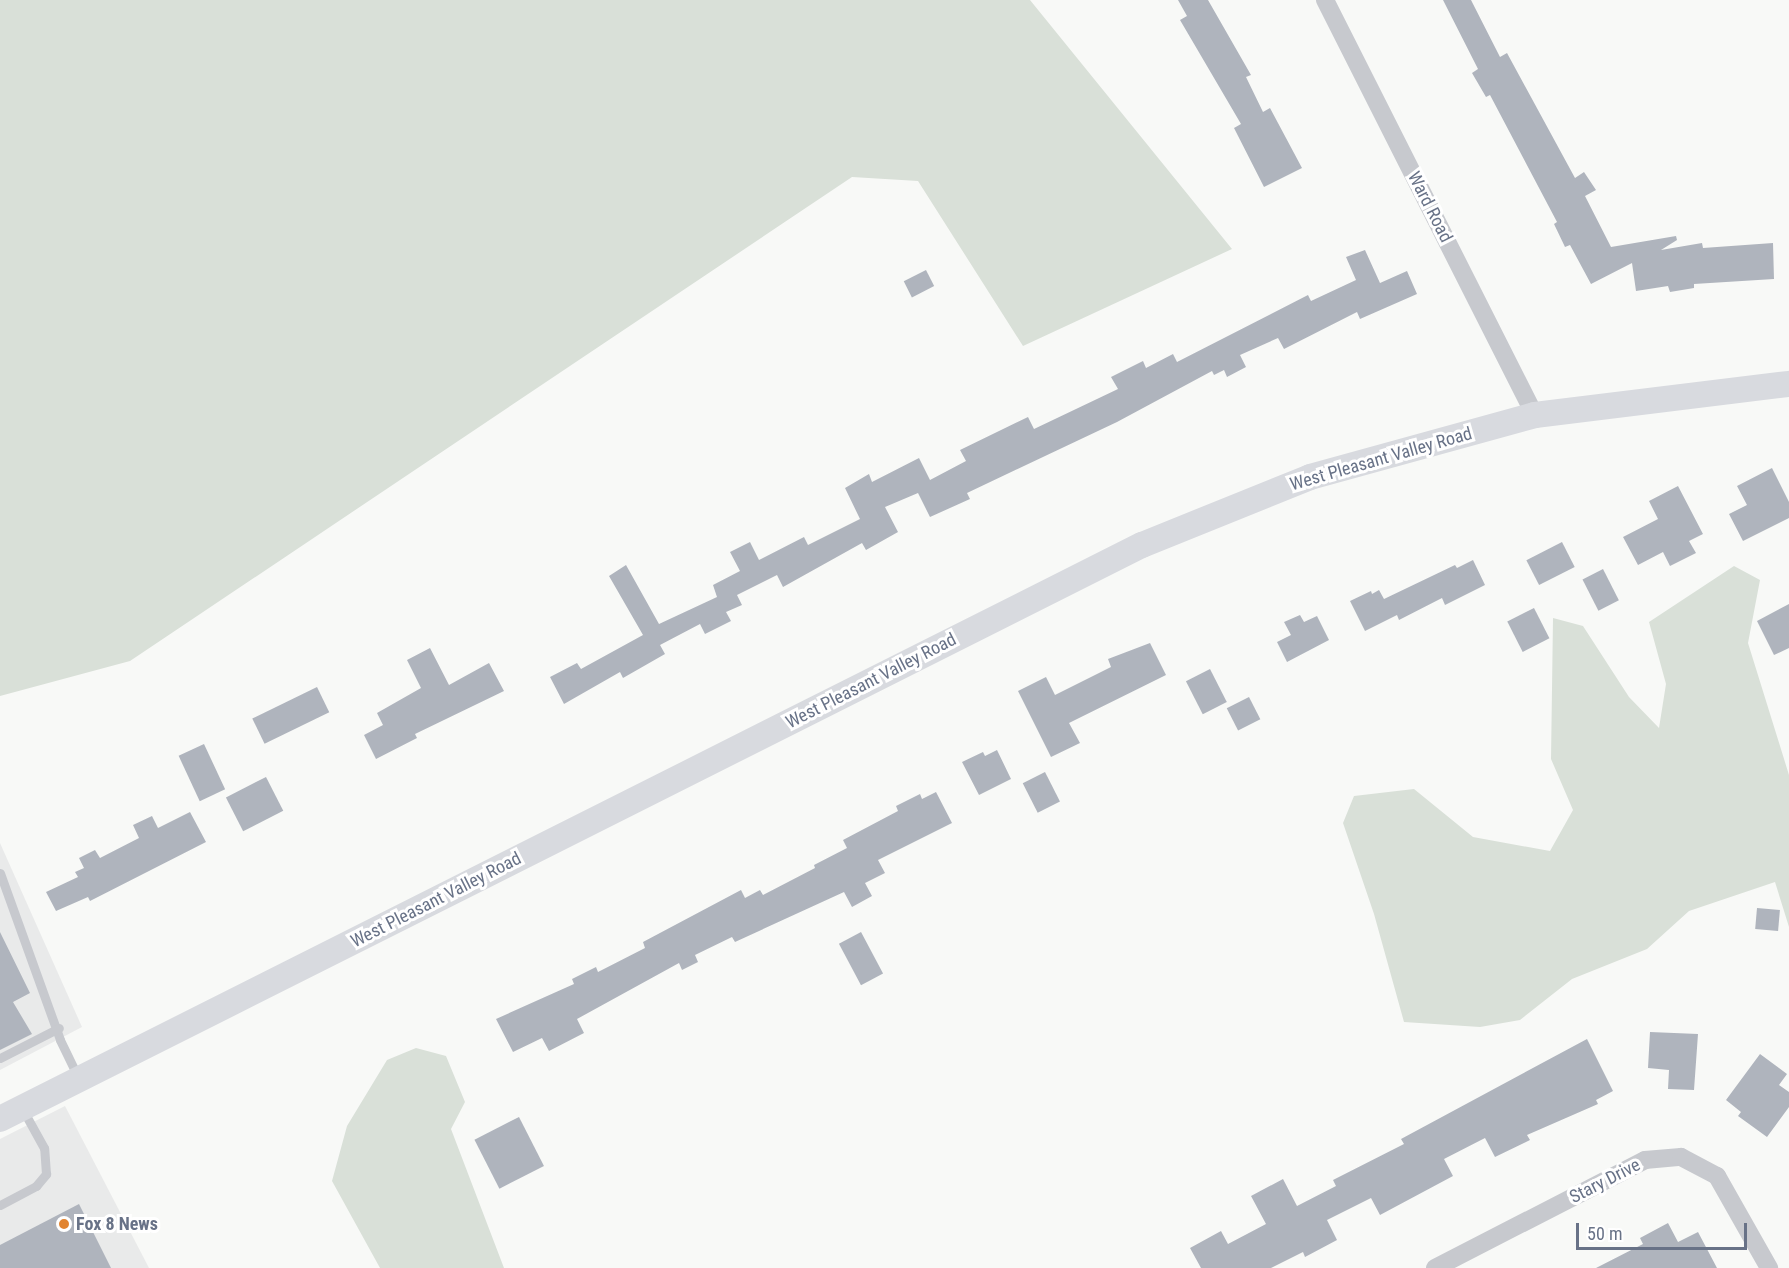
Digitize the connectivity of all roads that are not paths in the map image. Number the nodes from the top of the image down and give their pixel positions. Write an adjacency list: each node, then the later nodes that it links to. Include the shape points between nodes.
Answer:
1 (1325, 0): 3 (street, Ward Road)
2 (1788, 387): 3 (main road, West Pleasant Valley Road)
3 (1535, 415): 7 (main road, West Pleasant Valley Road, via 1310,477 1142,545)
4 (0, 873): 5 (lane)
5 (59, 1028): 6 (lane); 7 (lane, via 60,1040)
6 (0, 1058)
7 (80, 1080): 8 (main road, West Pleasant Valley Road)
8 (11, 1114): 9 (lane, via 44,1148 46,1174 36,1186)
9 (0, 1205)
10 (1436, 1268): 11 (street, Stary Drive, via 1645,1160 1681,1157 1717,1176)
11 (1769, 1268)

